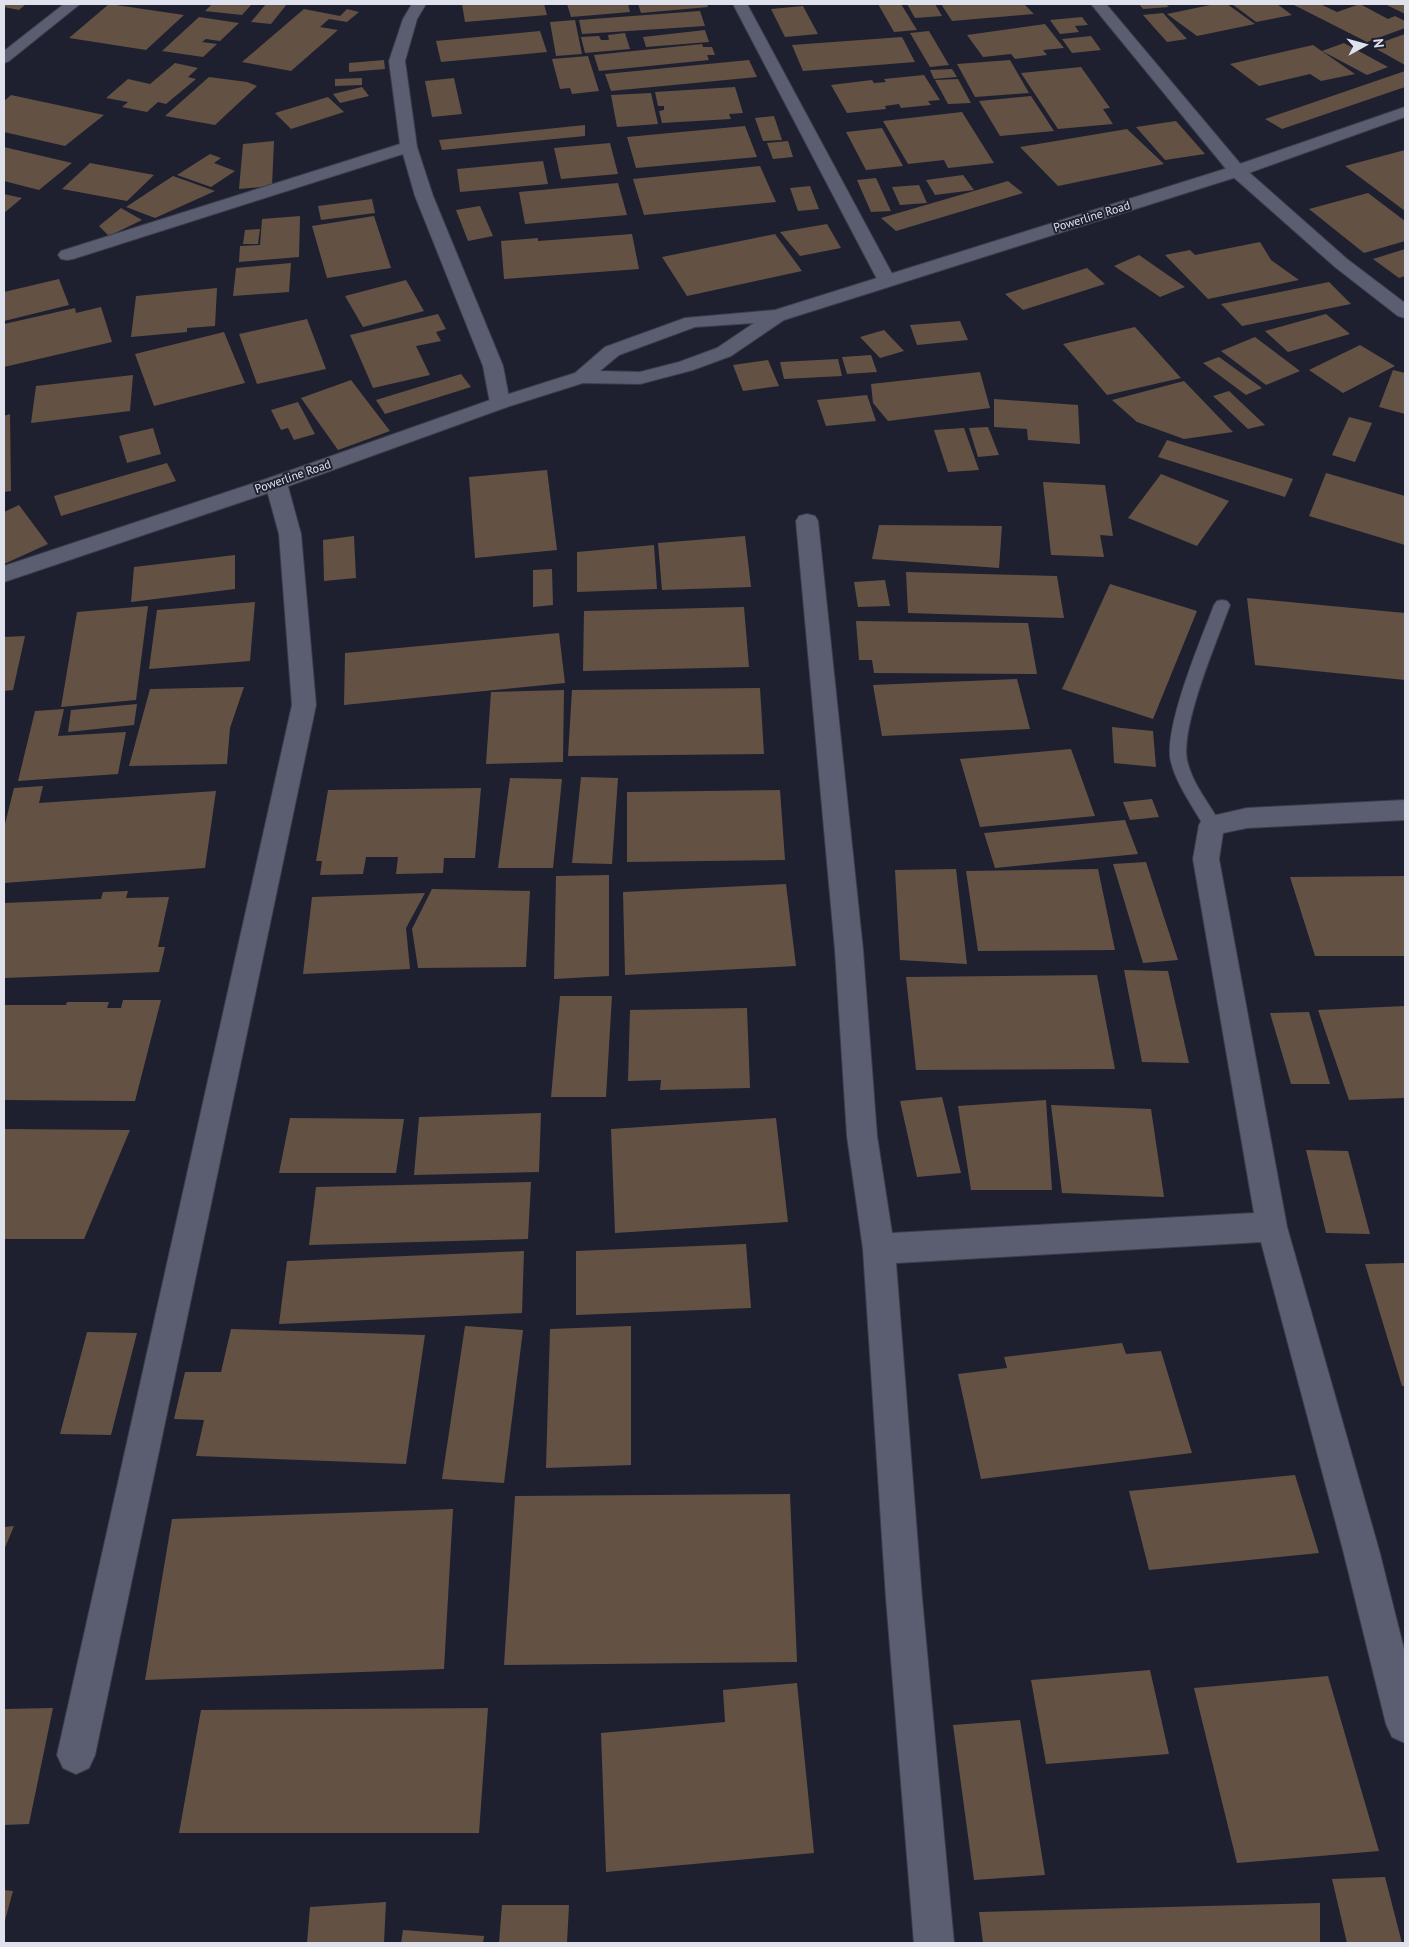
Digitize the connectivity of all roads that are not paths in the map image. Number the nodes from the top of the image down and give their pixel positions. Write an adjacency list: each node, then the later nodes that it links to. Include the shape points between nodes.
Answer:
1 (73, 4): 5 (street)
2 (419, 4): 7 (street, via 410,19 397,61)
3 (740, 4): 10 (street)
4 (1098, 4): 8 (street)
5 (4, 58)
6 (1405, 112): 8 (street, Powerline Road)
7 (409, 147): 9 (street); 14 (street, via 424,196 493,366)
8 (1237, 171): 10 (street, Powerline Road); 11 (street, via 1341,263)
9 (67, 255)
10 (887, 281): 12 (street, Powerline Road)
11 (1405, 312)
12 (777, 316): 13 (street, Powerline Road, via 692,322 612,351); 13 (street, Powerline Road, via 724,352 686,366 640,378)
13 (582, 377): 14 (street, Powerline Road)
14 (500, 403): 15 (street, Powerline Road)
15 (276, 483): 17 (street, Powerline Road); 24 (street, via 290,534 304,705)
16 (807, 521): 22 (street, via 849,950 862,1136)
17 (4, 574)
18 (1222, 605): 20 (lane, via 1178,743 1178,759 1183,772)
19 (1405, 810): 20 (street, via 1247,818)
20 (1212, 825): 21 (street, via 1206,859)
21 (1272, 1227): 22 (street); 23 (street)
22 (879, 1249): 25 (street)
23 (1405, 1724)
24 (76, 1755)
25 (934, 1943)

